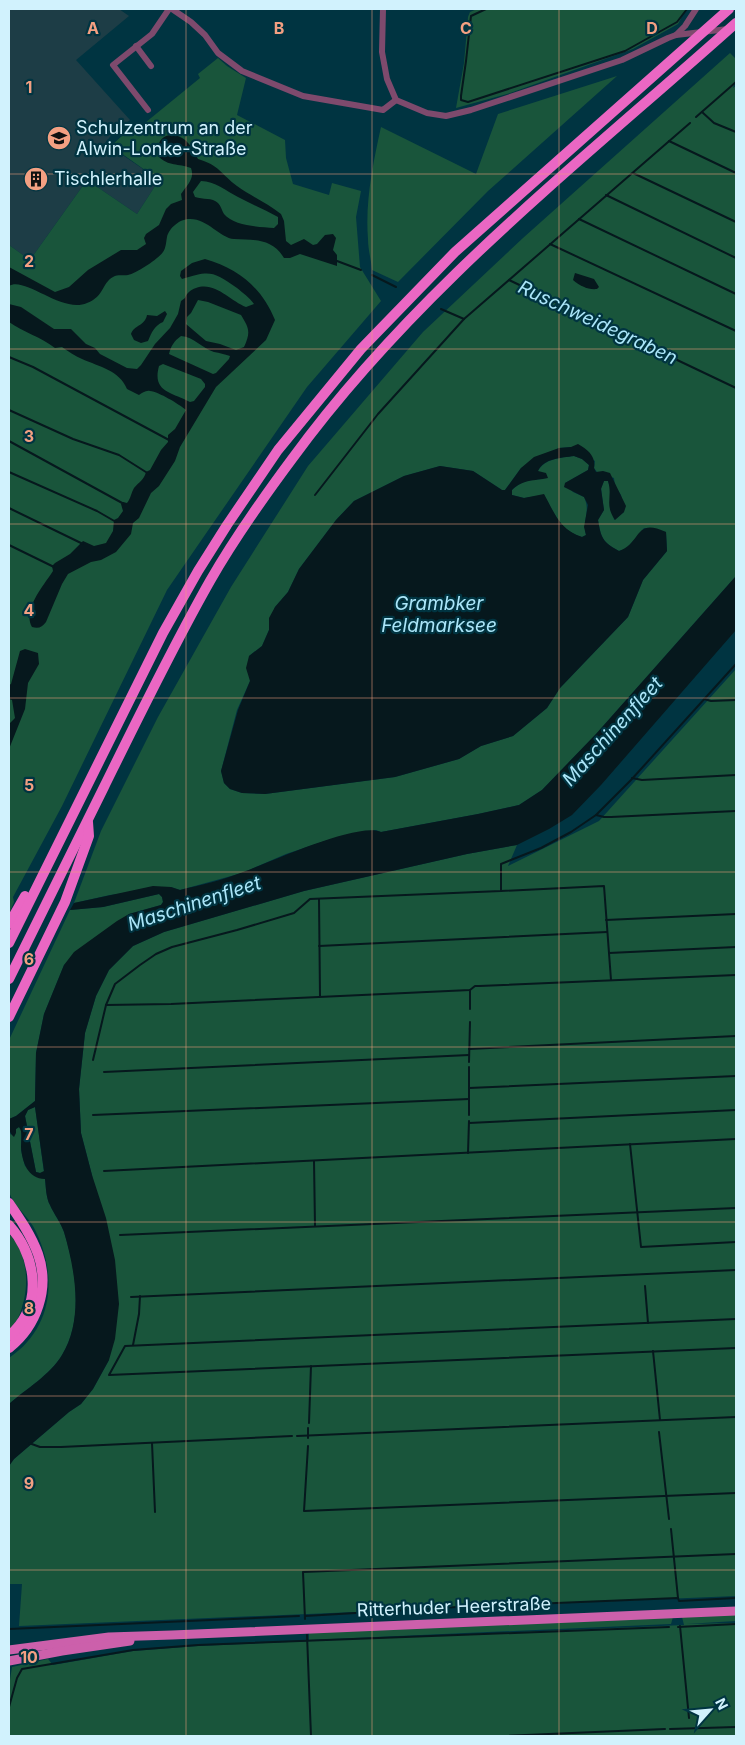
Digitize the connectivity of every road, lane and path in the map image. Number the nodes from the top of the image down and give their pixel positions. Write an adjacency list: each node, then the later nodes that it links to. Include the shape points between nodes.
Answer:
1 (170, 9): 8 (street, via 152,34); 10 (street, via 191,22 218,53 242,71 303,96 383,110)
2 (383, 9): 10 (street, via 382,52 387,79)
3 (696, 9): 7 (street)
4 (729, 9): 13 (highway, via 431,276 361,349 278,450 208,556 163,633)
5 (736, 23): 12 (highway, via 465,264 423,305 326,415 240,533 212,578 179,636)
6 (736, 28): 7 (street)
7 (676, 35): 10 (street, via 622,60 456,114 427,113)
8 (136, 46): 9 (street); 11 (street, via 113,65)
9 (151, 66)
10 (396, 100)
11 (148, 110)
12 (88, 819): 16 (highway); 17 (highway, via 89,836 65,902)
13 (47, 865): 14 (highway); 15 (highway)
14 (9, 924)
15 (9, 944)
16 (9, 979)
17 (9, 1017)
18 (9, 1203): 21 (highway, via 32,1241 42,1281 33,1320)
19 (9, 1225): 20 (highway, via 28,1254 33,1280 33,1291 21,1323)
20 (9, 1336)
21 (9, 1348)
22 (736, 1611): 24 (main road, Ritterhuder Heerstraße, via 110,1637)
23 (20, 1648): 24 (main road, Ritterhuder Heerstraße); 25 (main road, Ritterhuder Heerstraße); 26 (main road)
24 (62, 1648): 27 (main road, Ritterhuder Heerstraße)
25 (9, 1650)
26 (9, 1656)
27 (9, 1662)

